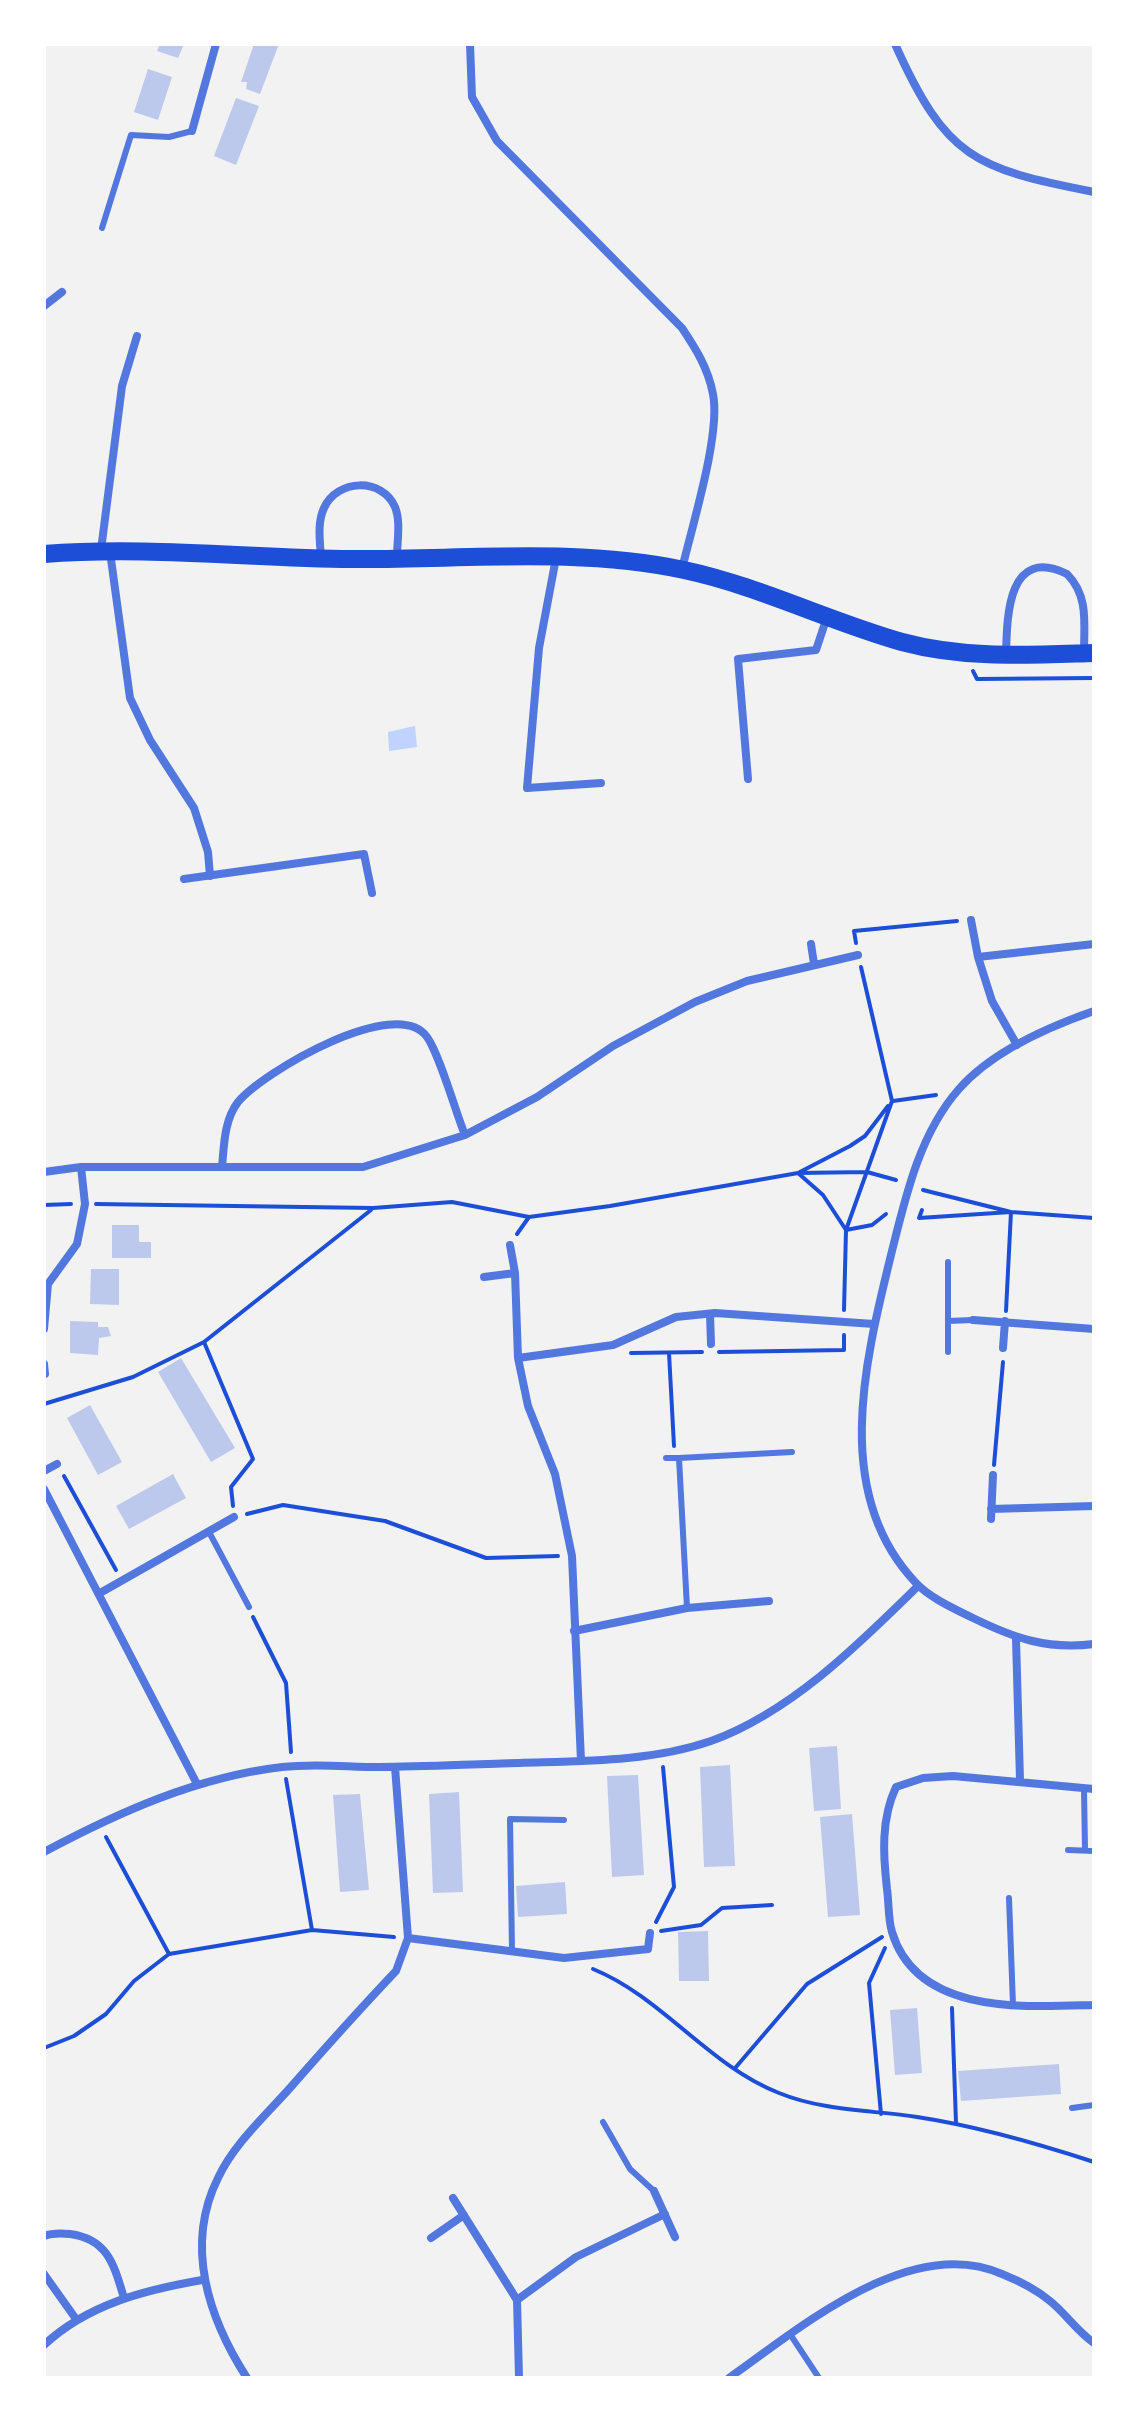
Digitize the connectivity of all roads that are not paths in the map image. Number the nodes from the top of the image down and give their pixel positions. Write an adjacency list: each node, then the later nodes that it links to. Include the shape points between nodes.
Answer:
1 (216, 44): 4 (street)
2 (470, 44): 15 (street, via 472,97 497,141 682,328 703,359 714,396 710,441)
3 (895, 44): 5 (street, via 936,124 977,160 1027,179)
4 (192, 131): 6 (lane, via 169,137 131,135)
5 (1094, 192)
6 (102, 228)
7 (62, 292): 8 (street)
8 (44, 306)
9 (137, 336): 10 (street, via 122,386)
10 (105, 551): 11 (highway); 13 (highway); 21 (street, via 130,698 194,808)
11 (44, 554)
12 (556, 557): 14 (highway); 15 (highway); 20 (street, via 539,648 527,788)
13 (321, 558): 14 (highway); 14 (street, via 322,511 329,498 355,485 380,490 396,508)
14 (396, 559)
15 (682, 570): 16 (highway)
16 (828, 616): 18 (highway, via 902,642); 19 (street, via 816,650 738,659)
17 (1089, 653): 18 (highway); 18 (street, via 1081,590 1067,574 1037,568 1015,585 1009,599)
18 (1006, 656)
19 (748, 779)
20 (601, 783)
21 (210, 876): 22 (street); 23 (street, via 364,854)
22 (184, 879)
23 (372, 893)
24 (971, 920): 28 (street)
25 (811, 944): 29 (street)
26 (1094, 944): 28 (street)
27 (858, 955): 29 (street)
28 (978, 957): 31 (street, via 992,1001)
29 (814, 964): 32 (street, via 747,981 695,1002)
30 (1094, 1011): 31 (street)
31 (1017, 1045): 44 (street, via 958,1090 916,1161)
32 (465, 1135): 34 (street, via 363,1167); 34 (street, via 427,1036 411,1027 372,1026 278,1067 256,1083 236,1105 226,1130)
33 (81, 1167): 34 (street); 35 (street); 45 (street, via 85,1204 77,1244 48,1284)
34 (222, 1167)
35 (44, 1172)
36 (510, 1245): 38 (street)
37 (948, 1262): 42 (lane)
38 (515, 1273): 39 (street); 50 (street)
39 (484, 1277)
40 (710, 1314): 44 (street); 47 (street); 50 (street, via 676,1317 613,1345)
41 (973, 1320): 42 (lane); 43 (street)
42 (948, 1321): 49 (lane)
43 (1005, 1321): 46 (street); 48 (street)
44 (874, 1324): 65 (street, via 862,1413 863,1477 875,1517)
45 (44, 1329)
46 (1094, 1329)
47 (711, 1344)
48 (1003, 1348)
49 (948, 1352)
50 (518, 1358): 70 (street, via 528,1406 555,1474 572,1556)
51 (44, 1364): 52 (street)
52 (45, 1374)
53 (792, 1452): 55 (lane)
54 (666, 1458): 55 (lane)
55 (677, 1458): 69 (lane)
56 (57, 1464): 57 (street)
57 (44, 1471)
58 (993, 1475): 61 (street)
59 (44, 1489): 66 (street)
60 (1094, 1506): 61 (street)
61 (991, 1509): 63 (street)
62 (234, 1517): 64 (street)
63 (991, 1519)
64 (209, 1532): 66 (street); 68 (lane)
65 (918, 1586): 71 (street); 73 (street, via 805,1688 758,1719 712,1740 662,1753)
66 (100, 1593): 76 (street)
67 (769, 1601): 69 (street)
68 (249, 1607)
69 (687, 1608): 70 (street)
70 (574, 1631): 73 (street)
71 (1016, 1639): 72 (street, via 1070,1647); 75 (street)
72 (1094, 1644)
73 (581, 1761): 74 (street)
74 (395, 1767): 76 (street, via 288,1766); 85 (street)
75 (1020, 1780): 77 (street); 87 (street, via 923,1778 896,1787 885,1809 892,1931 907,1963 927,1984 952,1994)
76 (197, 1784): 82 (street, via 99,1823)
77 (1089, 1789): 80 (lane)
78 (564, 1820): 86 (lane, via 510,1819)
79 (1068, 1850): 80 (lane)
80 (1085, 1850): 81 (lane)
81 (1094, 1851)
82 (44, 1852)
83 (1009, 1898): 87 (lane)
84 (650, 1933): 86 (street, via 648,1949 564,1958)
85 (408, 1938): 86 (street); 100 (street, via 396,1971 238,2146 217,2179 203,2228)
86 (512, 1952)
87 (1013, 2005): 88 (street)
88 (1094, 2005)
89 (1094, 2105): 90 (lane)
90 (1072, 2108)
91 (603, 2122): 92 (lane, via 630,2169)
92 (654, 2191): 94 (street)
93 (453, 2198): 95 (street)
94 (665, 2214): 97 (street); 102 (street, via 576,2257)
95 (464, 2215): 98 (street); 102 (street)
96 (44, 2236): 101 (street, via 63,2233 97,2241 108,2252)
97 (675, 2237)
98 (431, 2238)
99 (44, 2274): 103 (street)
100 (202, 2280): 101 (street); 107 (street, via 224,2343)
101 (124, 2298): 103 (street)
102 (517, 2300): 108 (street)
103 (76, 2319): 106 (street)
104 (790, 2334): 105 (street, via 829,2306 894,2275 946,2264 1000,2272 1048,2299); 109 (street); 110 (lane)
105 (1094, 2343)
106 (44, 2345)
107 (247, 2378)
108 (519, 2378)
109 (729, 2378)
110 (819, 2378)

